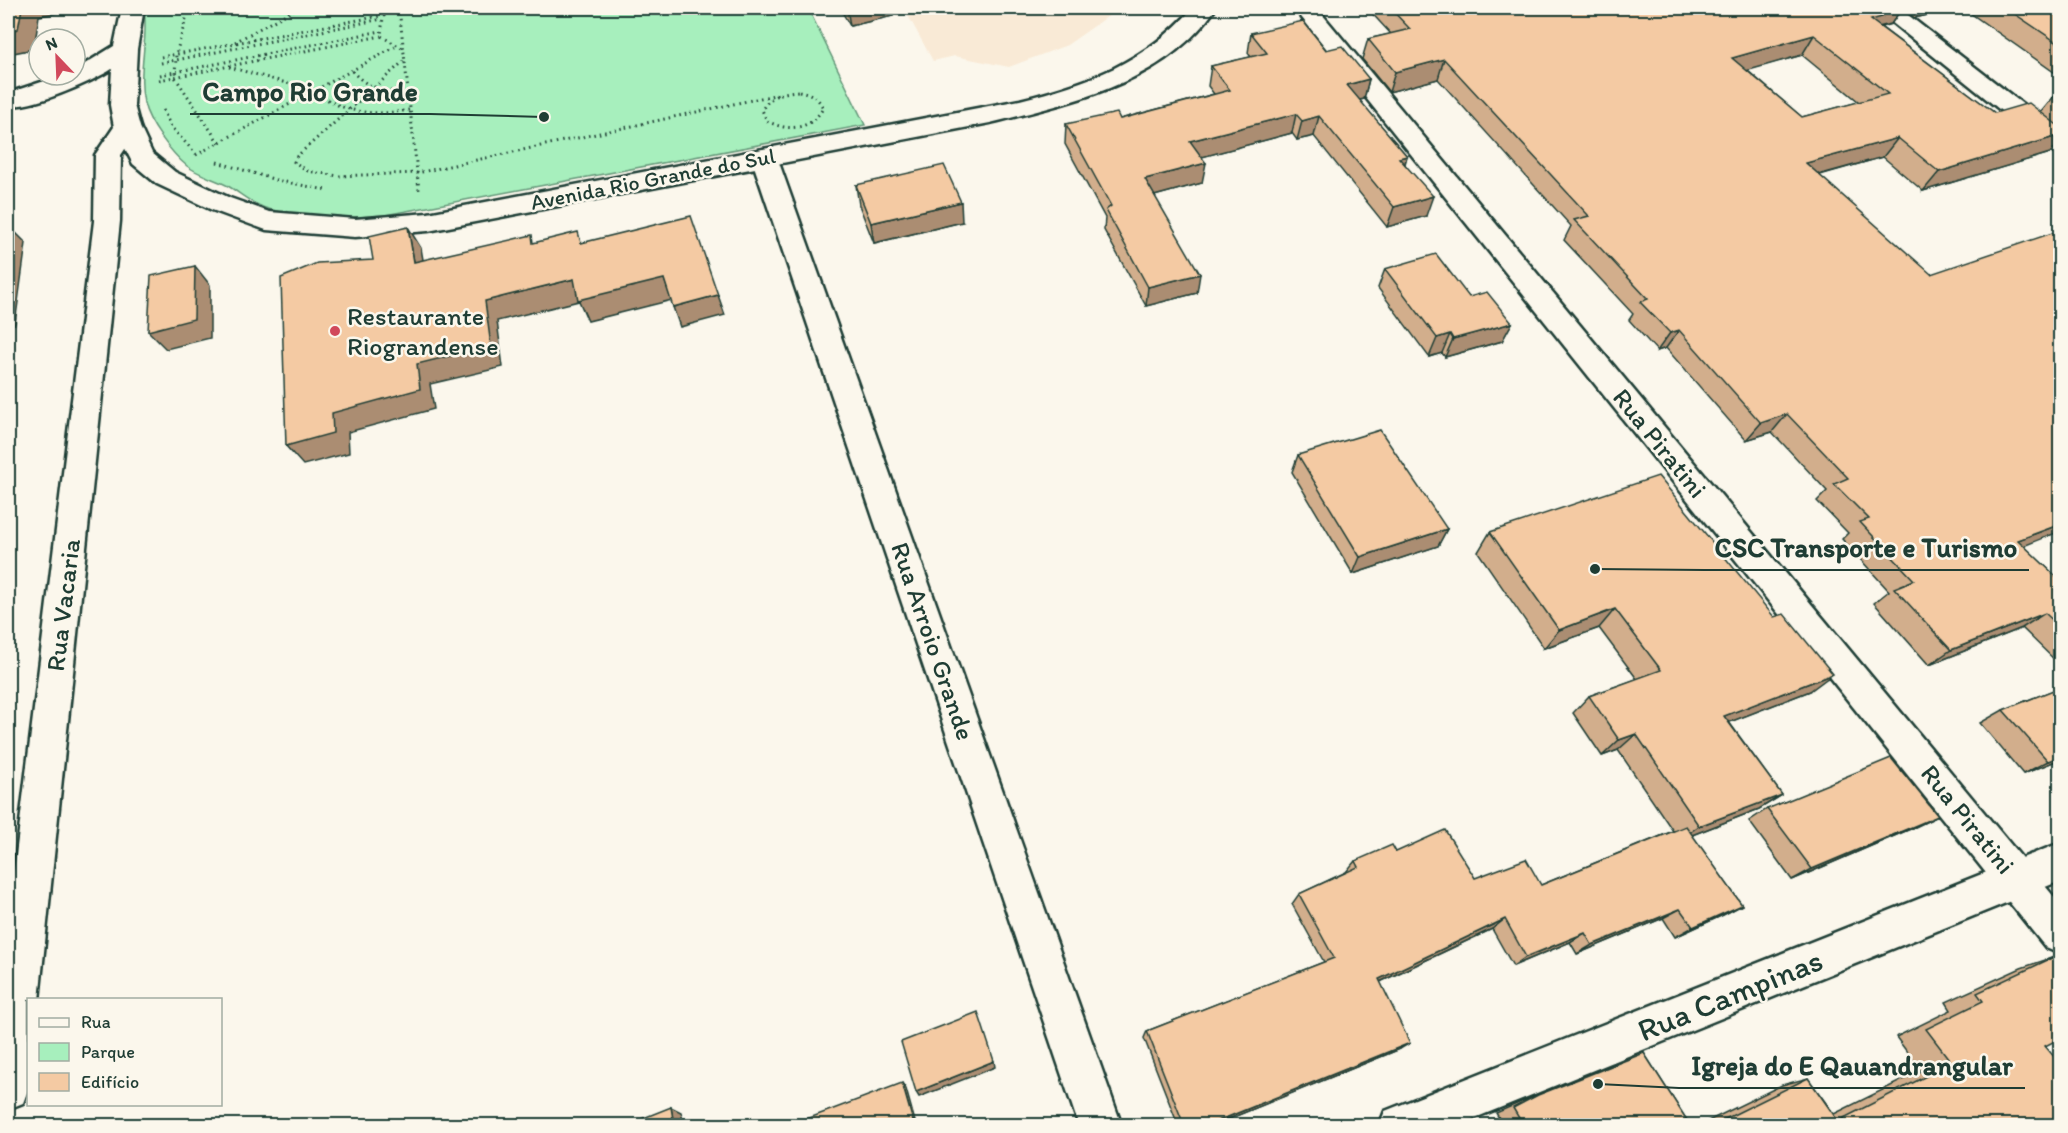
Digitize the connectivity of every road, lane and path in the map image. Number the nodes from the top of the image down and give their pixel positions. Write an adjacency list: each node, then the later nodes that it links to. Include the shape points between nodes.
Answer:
1 (133, 8): 16 (street, Avenida Rio Grande do Sul)
2 (189, 8): 18 (path)
3 (297, 8): 13 (path)
4 (393, 8): 9 (path)
5 (399, 8): 15 (path)
6 (1205, 8): 42 (street, Avenida Rio Grande do Sul, via 1155,55 1110,81 1083,91 990,115)
7 (1305, 8): 50 (street, Rua Piratini)
8 (1885, 8): 40 (street)
9 (385, 15): 10 (path); 13 (path)
10 (382, 20): 11 (path); 17 (path)
11 (381, 31): 12 (path); 22 (path)
12 (381, 36): 14 (path); 24 (path)
13 (231, 44): 17 (path); 18 (path)
14 (396, 46): 15 (path); 25 (path)
15 (402, 48): 21 (path)
16 (125, 49): 34 (street, via 91,72); 36 (street, Avenida Rio Grande do Sul)
17 (220, 51): 20 (path)
18 (176, 54): 19 (path); 20 (path)
19 (154, 59)
20 (175, 60): 23 (path); 26 (path)
21 (404, 61): 30 (path); 32 (path)
22 (220, 63): 24 (path); 26 (path)
23 (154, 64)
24 (227, 67): 28 (path); 31 (path)
25 (352, 71): 30 (path, via 360,81); 31 (path)
26 (175, 72): 27 (path); 28 (path)
27 (153, 76)
28 (175, 77): 29 (path); 39 (path)
29 (153, 82)
30 (375, 88): 32 (path); 37 (path)
31 (315, 91): 37 (path); 39 (path)
32 (406, 92): 38 (path)
33 (778, 94): 33 (path, via 762,110 773,126 800,128 820,115 823,108 808,93); 46 (path)
34 (12, 100): 36 (street)
35 (160, 105): 41 (path, via 171,127)
36 (110, 106): 42 (street, Avenida Rio Grande do Sul, via 142,158 166,177 221,204 266,220 355,228 428,222); 52 (street, Rua Vacaria, via 107,221)
37 (350, 110): 38 (path, via 383,114); 46 (path, via 297,156 296,165 334,175)
38 (409, 111): 46 (path)
39 (219, 142): 41 (path)
40 (2061, 145)
41 (197, 154): 43 (path); 44 (path)
42 (765, 157): 53 (street, Rua Arroio Grande)
43 (189, 158)
44 (206, 158)
45 (214, 161): 47 (path, via 276,180)
46 (417, 173): 48 (path, via 419,191)
47 (331, 191)
48 (410, 191)
49 (2061, 862): 50 (street, Rua Campinas)
50 (2018, 881): 51 (street, Rua Piratini); 54 (street, Rua Campinas)
51 (2061, 934)
52 (8, 1088)
53 (1101, 1125)
54 (1400, 1125)

